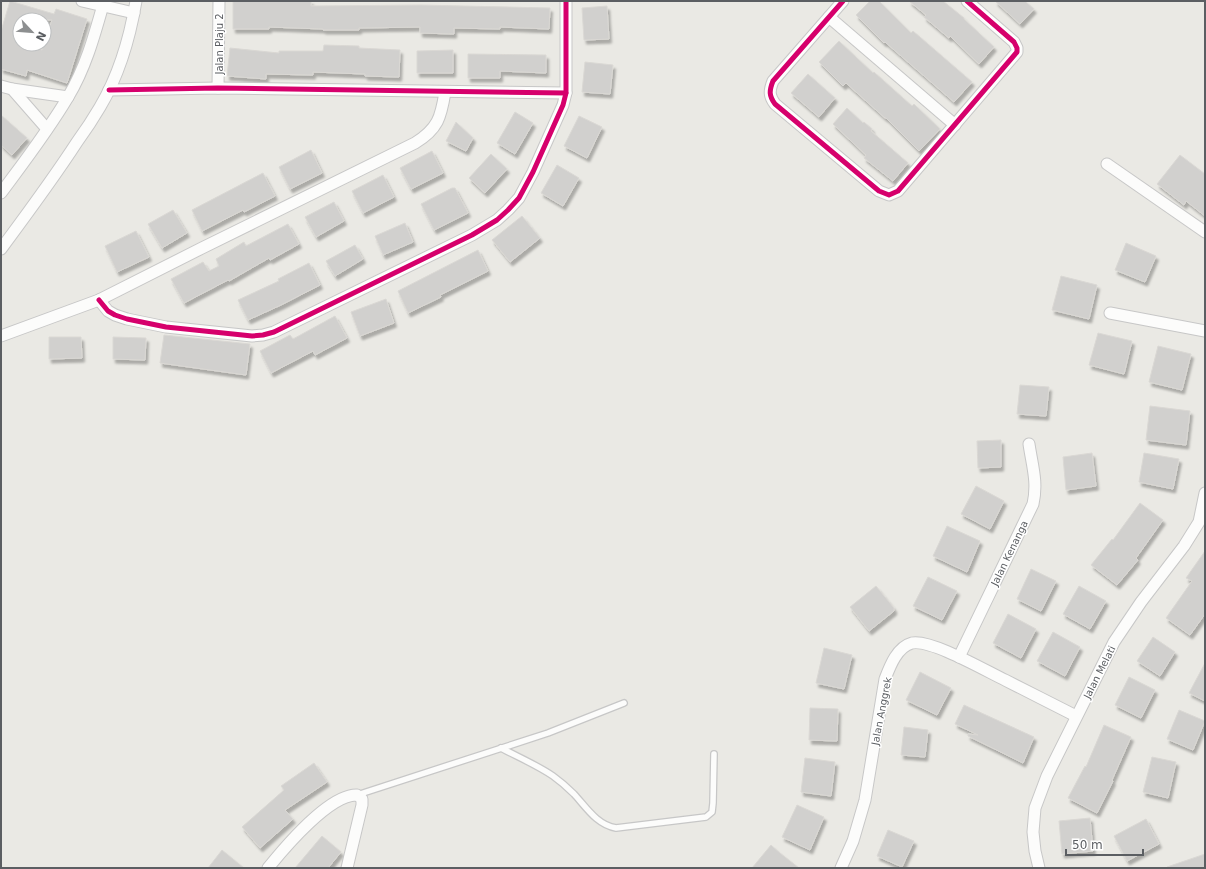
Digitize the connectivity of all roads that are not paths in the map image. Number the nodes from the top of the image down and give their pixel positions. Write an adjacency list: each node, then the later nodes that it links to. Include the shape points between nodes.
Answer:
1 (82, 1): 7 (street)
2 (136, 1): 8 (street)
3 (219, 1): 11 (street, Jalan Plaju 2)
4 (566, 1): 15 (street)
5 (842, 1): 9 (street)
6 (967, 1): 17 (street, via 1018,48)
7 (103, 5): 8 (street); 16 (street, via 91,47)
8 (134, 14): 13 (street, via 127,42)
9 (829, 17): 17 (street); 17 (street, via 773,81 770,94 782,109 879,191 889,195 898,191)
10 (1, 86): 12 (street)
11 (218, 88): 13 (street); 14 (street)
12 (12, 89): 16 (street); 18 (street)
13 (109, 90): 22 (street, via 62,165)
14 (445, 92): 15 (street); 23 (street, via 438,122 424,138)
15 (566, 93): 23 (street, via 563,105 526,185 519,198 498,220 472,236 274,332 252,336 166,327 115,315)
16 (68, 97): 18 (street)
17 (955, 125)
18 (47, 130): 20 (street)
19 (1107, 164): 21 (street)
20 (1, 193)
21 (1205, 232)
22 (1, 249)
23 (99, 300): 26 (street)
24 (1110, 313): 25 (street)
25 (1205, 331)
26 (1, 336)
27 (1029, 444): 30 (street, Jalan Kenanga, via 1035,481 1032,504)
28 (1205, 492): 29 (street, Jalan Melati)
29 (1202, 524): 32 (street, Jalan Melati, via 1140,602 1114,642)
30 (959, 657): 32 (street, Jalan Anggrek); 38 (street, Jalan Anggrek, via 928,644 911,643 893,660 885,679 865,800 853,841)
31 (624, 704): 33 (lane)
32 (1076, 716): 39 (street, Jalan Melati, via 1047,776 1035,808 1033,832)
33 (501, 748): 34 (lane, via 553,776 601,823 616,828 706,818 712,812); 35 (lane)
34 (714, 754)
35 (357, 794): 36 (street, via 344,797 312,820 288,843); 37 (street, via 362,799 362,805)
36 (268, 868)
37 (347, 868)
38 (841, 868)
39 (1039, 868)

